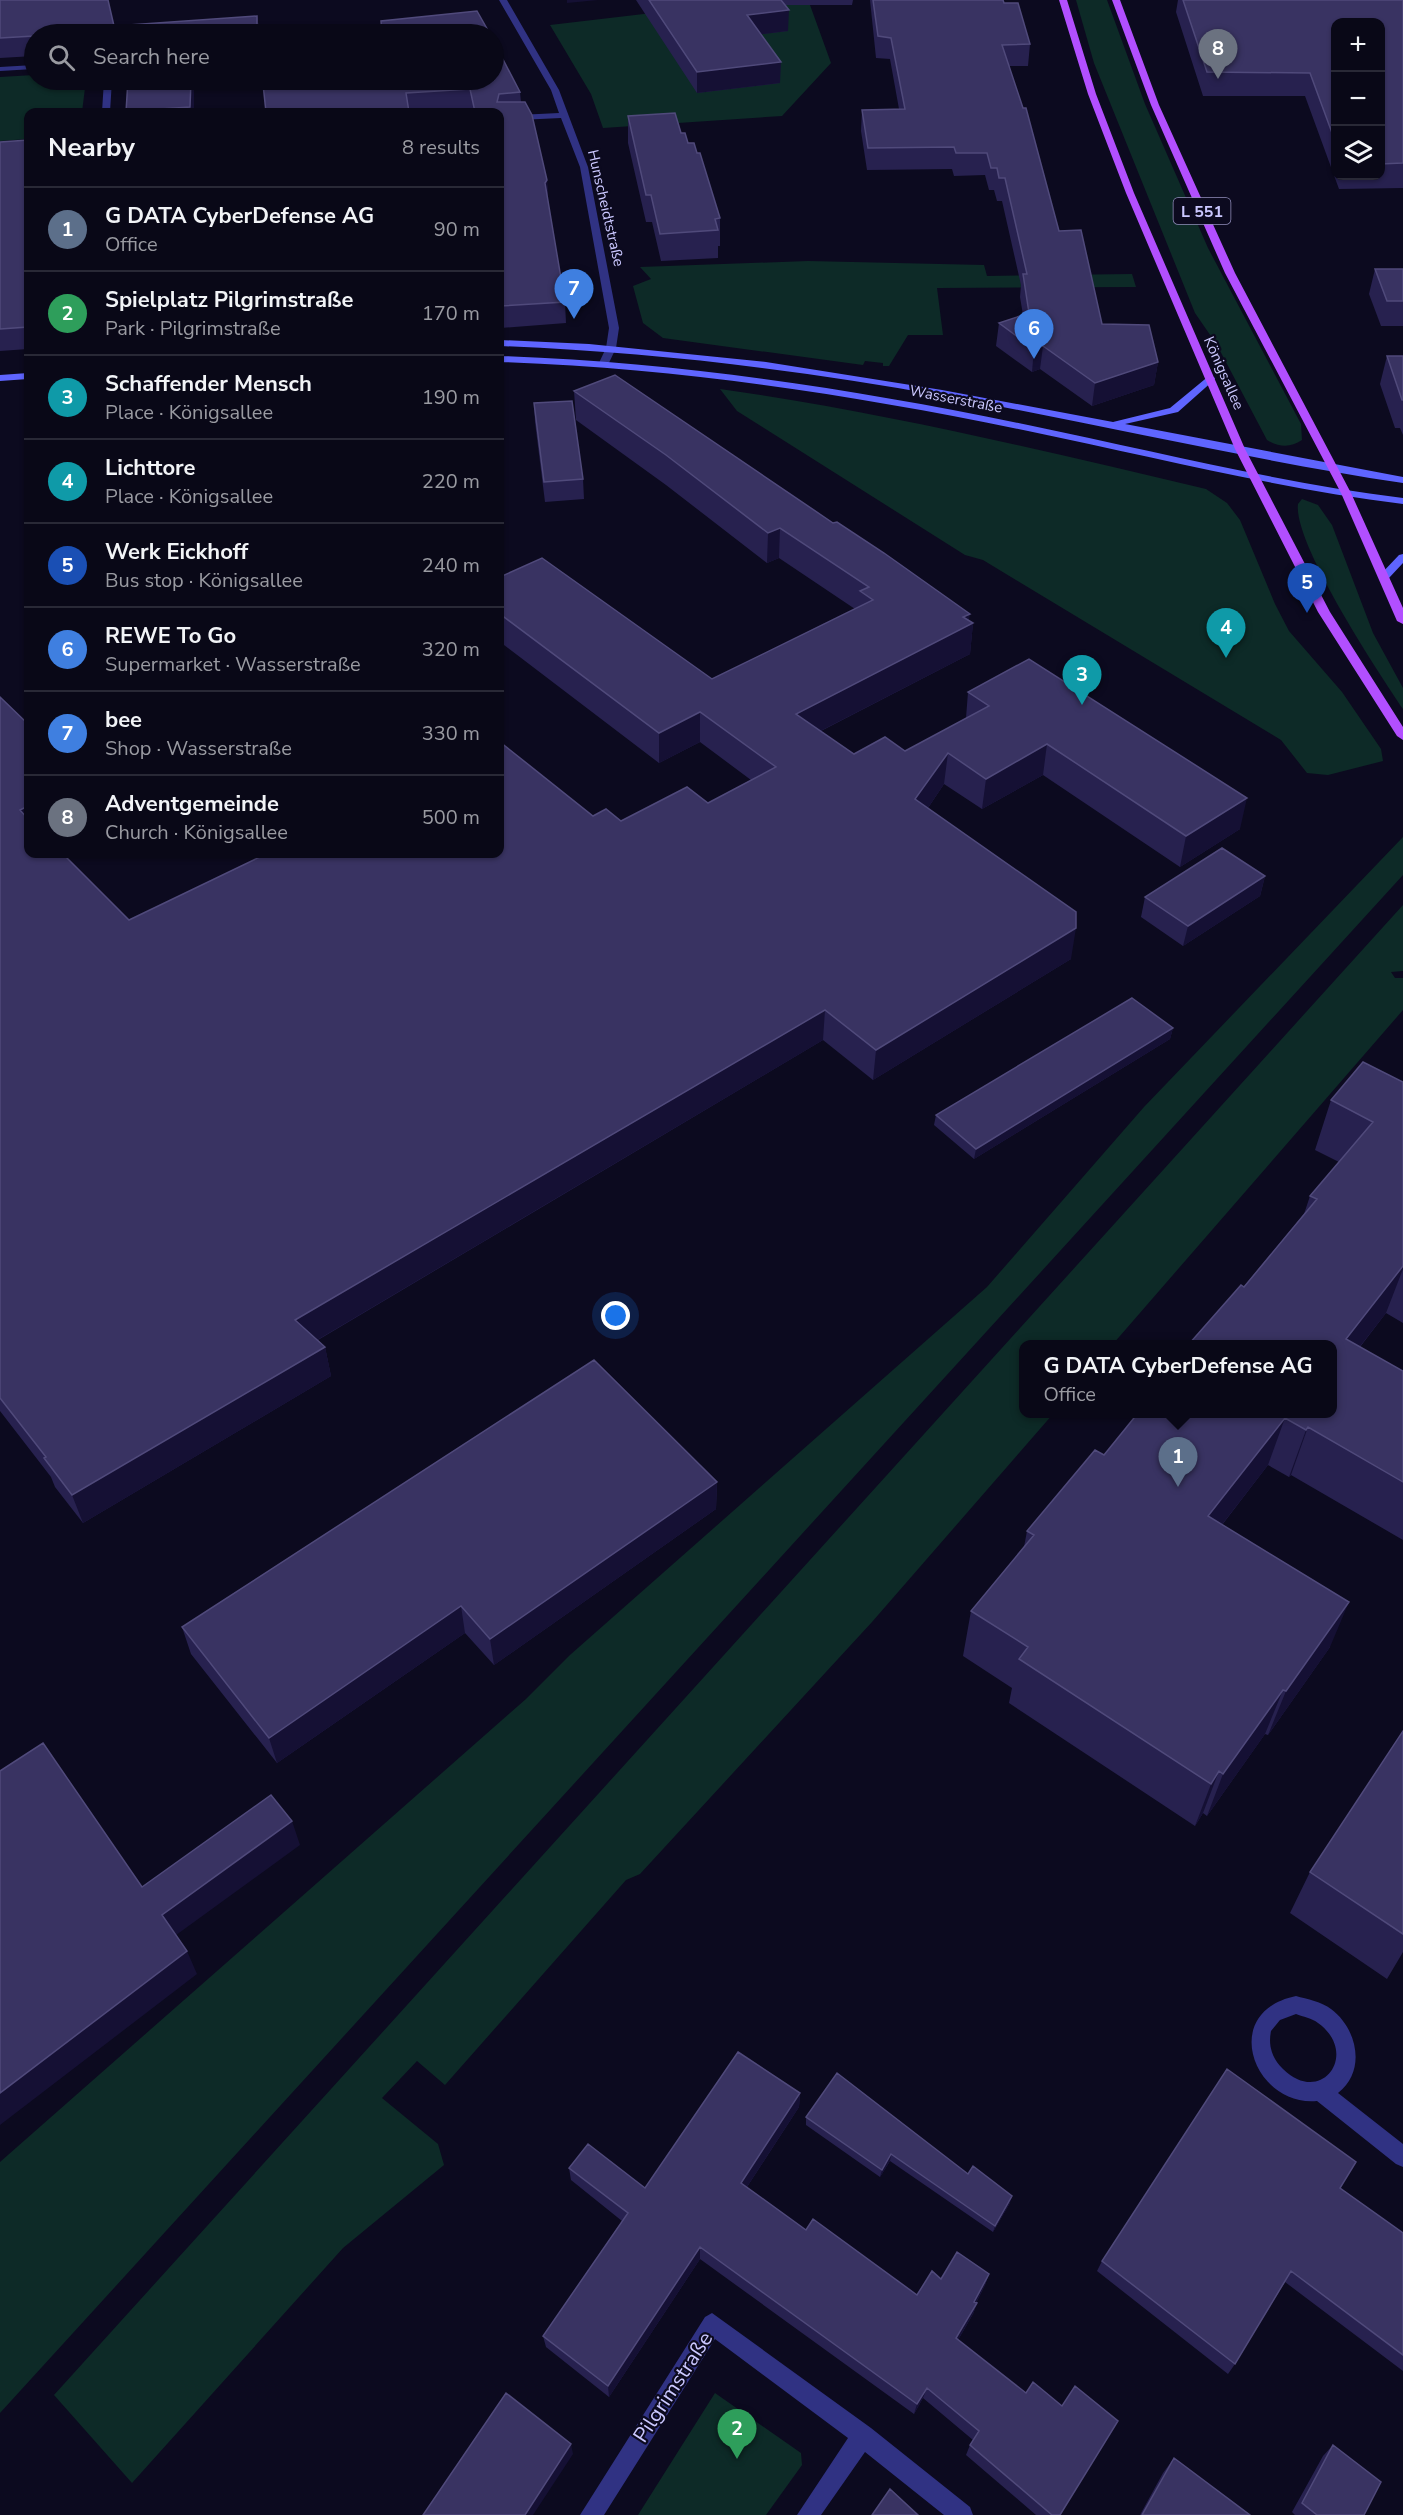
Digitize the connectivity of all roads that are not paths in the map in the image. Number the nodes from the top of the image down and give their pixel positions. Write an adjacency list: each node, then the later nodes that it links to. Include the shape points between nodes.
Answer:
1 (503, 0): 8 (street, Hunscheidtstraße)
2 (1063, 0): 16 (main road, Königsallee, via 1092,94 1130,193)
3 (1116, 0): 19 (main road, L 551, via 1155,105 1230,273)
4 (24, 68): 5 (street)
5 (0, 69)
6 (107, 90): 7 (street)
7 (106, 108)
8 (566, 115): 9 (street); 11 (street, Hunscheidtstraße, via 584,167 605,270 614,328)
9 (504, 119)
10 (504, 343): 11 (main road, Wasserstraße)
11 (611, 348): 13 (street, Hunscheidtstraße); 17 (main road, Wasserstraße, via 777,366)
12 (504, 359): 13 (main road, Wasserstraße)
13 (603, 365): 20 (main road, Wasserstraße, via 822,390 1028,428)
14 (24, 376): 15 (main road)
15 (0, 378)
16 (1210, 378): 17 (main road, Wasserstraße, via 1174,410); 18 (main road, Königsallee)
17 (1109, 425): 18 (main road, Wasserstraße)
18 (1240, 449): 19 (main road, Wasserstraße); 20 (main road, Königsallee)
19 (1334, 469): 21 (main road, Wasserstraße); 22 (main road, L 551)
20 (1253, 476): 22 (main road, Wasserstraße); 27 (main road, Königsallee, via 1324,612)
21 (1403, 480)
22 (1346, 493): 23 (main road, Wasserstraße); 25 (main road, L 551)
23 (1403, 501)
24 (1403, 557): 25 (main road)
25 (1384, 577): 26 (main road, L 551)
26 (1403, 621)
27 (1403, 736)
28 (1320, 2091): 28 (street, via 1335,2085 1345,2072 1345,2039 1322,2012 1296,2005 1280,2009 1268,2018 1261,2032 1267,2065 1278,2079 1294,2089); 29 (street)
29 (1403, 2157)
30 (863, 2436): 31 (street, Pilgrimstraße, via 712,2324); 32 (street); 33 (street, Pilgrimstraße)
31 (591, 2515)
32 (807, 2515)
33 (962, 2515)

